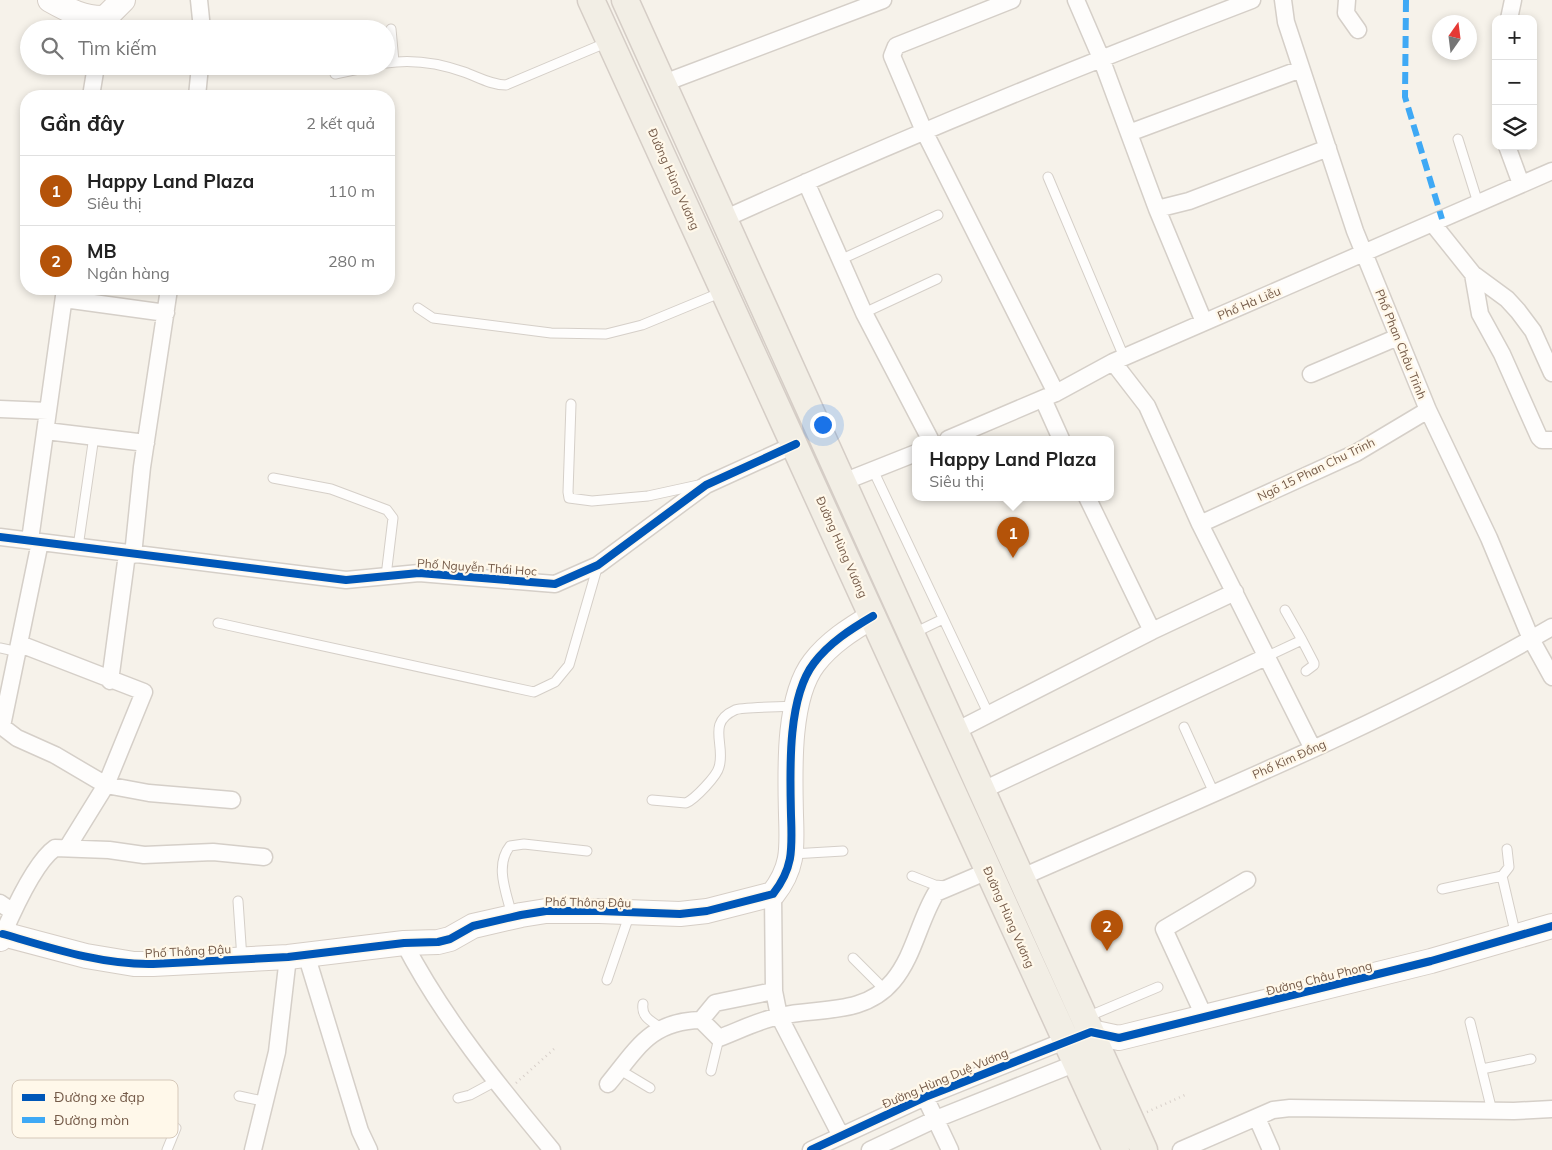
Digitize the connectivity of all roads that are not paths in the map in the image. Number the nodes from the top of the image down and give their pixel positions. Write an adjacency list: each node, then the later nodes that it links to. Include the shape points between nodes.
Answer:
1 (50, 0): 14 (street)
2 (123, 0): 15 (street)
3 (199, 0): 16 (street)
4 (592, 0): 18 (main road, Đường Hùng Vương)
5 (625, 0): 24 (main road, Đường Hùng Vương)
6 (883, 0): 24 (street)
7 (1012, 0): 27 (street, via 896,46 892,56)
8 (1076, 0): 19 (street)
9 (1252, 0): 19 (street)
10 (1283, 0): 21 (street, Phố Phan Châu Trinh, via 1286,22)
11 (1347, 0): 17 (street, via 1346,13)
12 (1513, 0): 13 (street)
13 (1510, 15)
14 (92, 20)
15 (107, 20)
16 (201, 20)
17 (1358, 30)
18 (610, 41): 20 (lane, via 506,85 462,71 408,60); 45 (main road, Đường Hùng Vương)
19 (1101, 58): 27 (street); 28 (street)
20 (395, 61)
21 (1302, 69): 28 (street); 30 (street, Phố Phan Châu Trinh)
22 (94, 75): 25 (street)
23 (199, 75): 26 (street)
24 (664, 83): 39 (main road, Đường Hùng Vương)
25 (92, 90)
26 (198, 90)
27 (924, 130): 34 (street); 59 (street)
28 (1129, 133): 37 (street)
29 (1458, 139): 36 (lane)
30 (1328, 148): 37 (street, via 1189,201); 41 (street, Phố Phan Châu Trinh)
31 (1509, 150): 35 (street)
32 (1552, 171): 35 (street, Phố Hà Liễu)
33 (1048, 177): 56 (lane)
34 (806, 182): 39 (street); 42 (street)
35 (1521, 184): 36 (street, Phố Hà Liễu)
36 (1478, 203): 40 (street, Phố Hà Liễu)
37 (1158, 209): 52 (street)
38 (938, 215): 42 (lane)
39 (724, 219): 54 (main road, Đường Hùng Vương)
40 (1433, 224): 41 (street, Phố Hà Liễu); 43 (street)
41 (1364, 254): 52 (street, Phố Hà Liễu); 53 (street, Phố Phan Châu Trinh)
42 (842, 259): 51 (street)
43 (1473, 274): 57 (street, via 1518,311 1533,331); 69 (street, via 1480,314 1502,354 1539,437)
44 (937, 279): 51 (lane)
45 (725, 291): 49 (lane, via 642,325 606,334 551,333 433,318); 55 (main road, Đường Hùng Vương)
46 (64, 295): 63 (street)
47 (69, 295): 50 (street)
48 (168, 295): 50 (street)
49 (418, 308)
50 (166, 313): 70 (street)
51 (864, 313): 66 (street)
52 (1204, 322): 56 (street, Phố Hà Liễu)
53 (1398, 337): 58 (street); 62 (street, Phố Phan Châu Trinh)
54 (783, 347): 55 (main road); 75 (main road, Đường Hùng Vương)
55 (756, 359): 71 (main road, Đường Hùng Vương)
56 (1119, 360): 59 (street, Phố Hà Liễu); 78 (street, via 1147,406)
57 (1552, 373)
58 (1311, 374)
59 (1050, 396): 67 (street, Phố Hà Liễu); 68 (street)
60 (571, 404): 76 (lane, via 570,498 592,501 648,496)
61 (0, 409): 63 (street)
62 (1428, 410): 78 (street, Ngõ 15 Phan Chu Trinh, via 1356,453); 93 (street, Phố Phan Châu Trinh, via 1489,538)
63 (48, 411): 64 (street)
64 (46, 431): 65 (street); 80 (street)
65 (94, 436): 70 (street); 81 (lane)
66 (928, 436)
67 (955, 436)
68 (1060, 436)
69 (1552, 440)
70 (146, 443): 82 (street)
71 (796, 444): 76 (street, Phố Nguyễn Thái Học); 87 (main road, Đường Hùng Vương)
72 (912, 455): 73 (street)
73 (873, 470): 75 (street); 88 (lane)
74 (273, 478): 84 (lane, via 331,489 387,510 392,518)
75 (843, 482): 92 (main road, Đường Hùng Vương)
76 (706, 484): 83 (street, Phố Nguyễn Thái Học)
77 (1089, 501): 91 (street)
78 (1200, 524): 85 (street)
79 (0, 538): 80 (street, Phố Nguyễn Thái Học)
80 (35, 541): 81 (street, Phố Nguyễn Thái Học); 96 (street)
81 (78, 547): 82 (street, Phố Nguyễn Thái Học)
82 (130, 554): 84 (street, Phố Nguyễn Thái Học, via 346,580); 100 (street)
83 (598, 565): 84 (street, Phố Nguyễn Thái Học, via 555,584 418,573); 89 (lane, via 569,665 555,682 534,692)
84 (386, 576)
85 (1236, 592): 91 (street); 97 (street)
86 (1285, 610): 94 (lane)
87 (873, 616): 101 (street, via 830,645 814,662 801,684); 118 (main road, Đường Hùng Vương)
88 (944, 619): 92 (lane); 102 (lane)
89 (218, 623)
90 (1552, 626): 93 (street, Phố Kim Đồng)
91 (1152, 631): 102 (street)
92 (911, 634): 105 (main road, Đường Hùng Vương)
93 (1531, 638): 99 (street, Phố Phan Châu Trinh); 106 (street, Phố Kim Đồng)
94 (1302, 640): 97 (lane); 98 (lane, via 1314,663)
95 (0, 648): 96 (lane)
96 (20, 648): 100 (street, via 73,664); 103 (street)
97 (1268, 656): 106 (street); 108 (street)
98 (1306, 671)
99 (1552, 677)
100 (110, 681): 107 (street, via 144,692)
101 (796, 706): 111 (lane, via 736,709 722,718 718,725 721,757 716,775 686,804); 116 (street, via 791,769)
102 (988, 715): 105 (street)
103 (1, 725): 107 (street, via 17,738 55,755)
104 (1184, 727): 109 (lane)
105 (954, 732): 108 (main road, Đường Hùng Vương)
106 (1313, 749): 109 (street, Phố Kim Đồng)
107 (106, 785): 110 (street, via 149,793); 112 (street)
108 (981, 791): 121 (main road, Đường Hùng Vương)
109 (1214, 793): 121 (street, Phố Kim Đồng)
110 (232, 800)
111 (652, 800)
112 (67, 848): 117 (street, via 144,854 213,852); 127 (street, via 48,852)
113 (1507, 849): 120 (lane, via 1509,867)
114 (843, 850): 116 (lane)
115 (588, 851): 129 (lane, via 524,844 510,846 505,852 502,872)
116 (792, 854): 125 (street, via 786,875)
117 (264, 857)
118 (988, 871): 123 (street); 149 (main road, Đường Hùng Vương)
119 (912, 876): 123 (lane, via 935,885)
120 (1502, 876): 124 (lane); 132 (lane)
121 (1020, 878): 147 (main road, Đường Hùng Vương)
122 (1247, 880): 143 (street, via 1164,929)
123 (953, 886): 139 (street, via 936,893 906,962)
124 (1442, 889)
125 (773, 894): 128 (street, Phố Thông Đậu, via 694,913); 140 (street)
126 (238, 901): 136 (lane)
127 (6, 907): 131 (street)
128 (630, 913): 129 (street, Phố Thông Đậu, via 546,911); 137 (lane)
129 (512, 917): 133 (street, Phố Thông Đậu, via 473,926 438,942)
130 (1552, 926): 132 (street, Đường Châu Phong)
131 (2, 936): 136 (street, Phố Thông Đậu, via 134,964)
132 (1516, 936): 143 (street, Đường Châu Phong, via 1431,961)
133 (404, 943): 134 (street, Phố Thông Đậu); 155 (street, via 420,973)
134 (297, 956): 136 (street, Phố Thông Đậu); 160 (street); 169 (street)
135 (853, 958): 139 (lane)
136 (242, 959)
137 (607, 980)
138 (1158, 987): 147 (lane)
139 (885, 990): 142 (street, via 844,1009)
140 (774, 991): 142 (street); 144 (street, via 715,1003)
141 (643, 1004): 146 (lane, via 645,1017)
142 (779, 1016): 148 (street); 165 (street)
143 (1205, 1018): 147 (street, Đường Châu Phong)
144 (700, 1020): 146 (street, via 682,1020); 148 (street)
145 (1470, 1022): 151 (lane)
146 (661, 1028): 152 (street, via 650,1034)
147 (1099, 1036): 149 (street, Đường Hùng Duệ Vương); 149 (street, Đường Hùng Duệ Vương); 175 (main road, Đường Hùng Vương)
148 (719, 1038): 153 (lane)
149 (1071, 1052): 158 (street, Đường Hùng Duệ Vương); 164 (street, Đường Hùng Duệ Vương); 174 (main road, Đường Hùng Vương)
150 (1531, 1059): 151 (lane)
151 (1482, 1069): 162 (lane)
152 (620, 1070): 154 (street); 156 (lane)
153 (711, 1071)
154 (608, 1084)
155 (501, 1087): 159 (lane); 170 (street)
156 (650, 1088)
157 (239, 1096): 160 (lane)
158 (925, 1097): 164 (street); 165 (street, Đường Hùng Duệ Vương)
159 (458, 1098)
160 (267, 1102): 168 (street)
161 (1552, 1109): 162 (street)
162 (1492, 1111): 163 (street, via 1290,1108 1273,1110)
163 (1258, 1118): 176 (street); 177 (street)
164 (936, 1119): 172 (street, Đường Hùng Duệ Vương); 173 (street)
165 (841, 1136): 171 (street, Đường Hùng Duệ Vương)
166 (172, 1138): 167 (lane)
167 (167, 1150)
168 (253, 1150)
169 (369, 1150)
170 (552, 1150)
171 (811, 1150)
172 (870, 1150)
173 (950, 1150)
174 (1116, 1150)
175 (1144, 1150)
176 (1181, 1150)
177 (1271, 1150)

